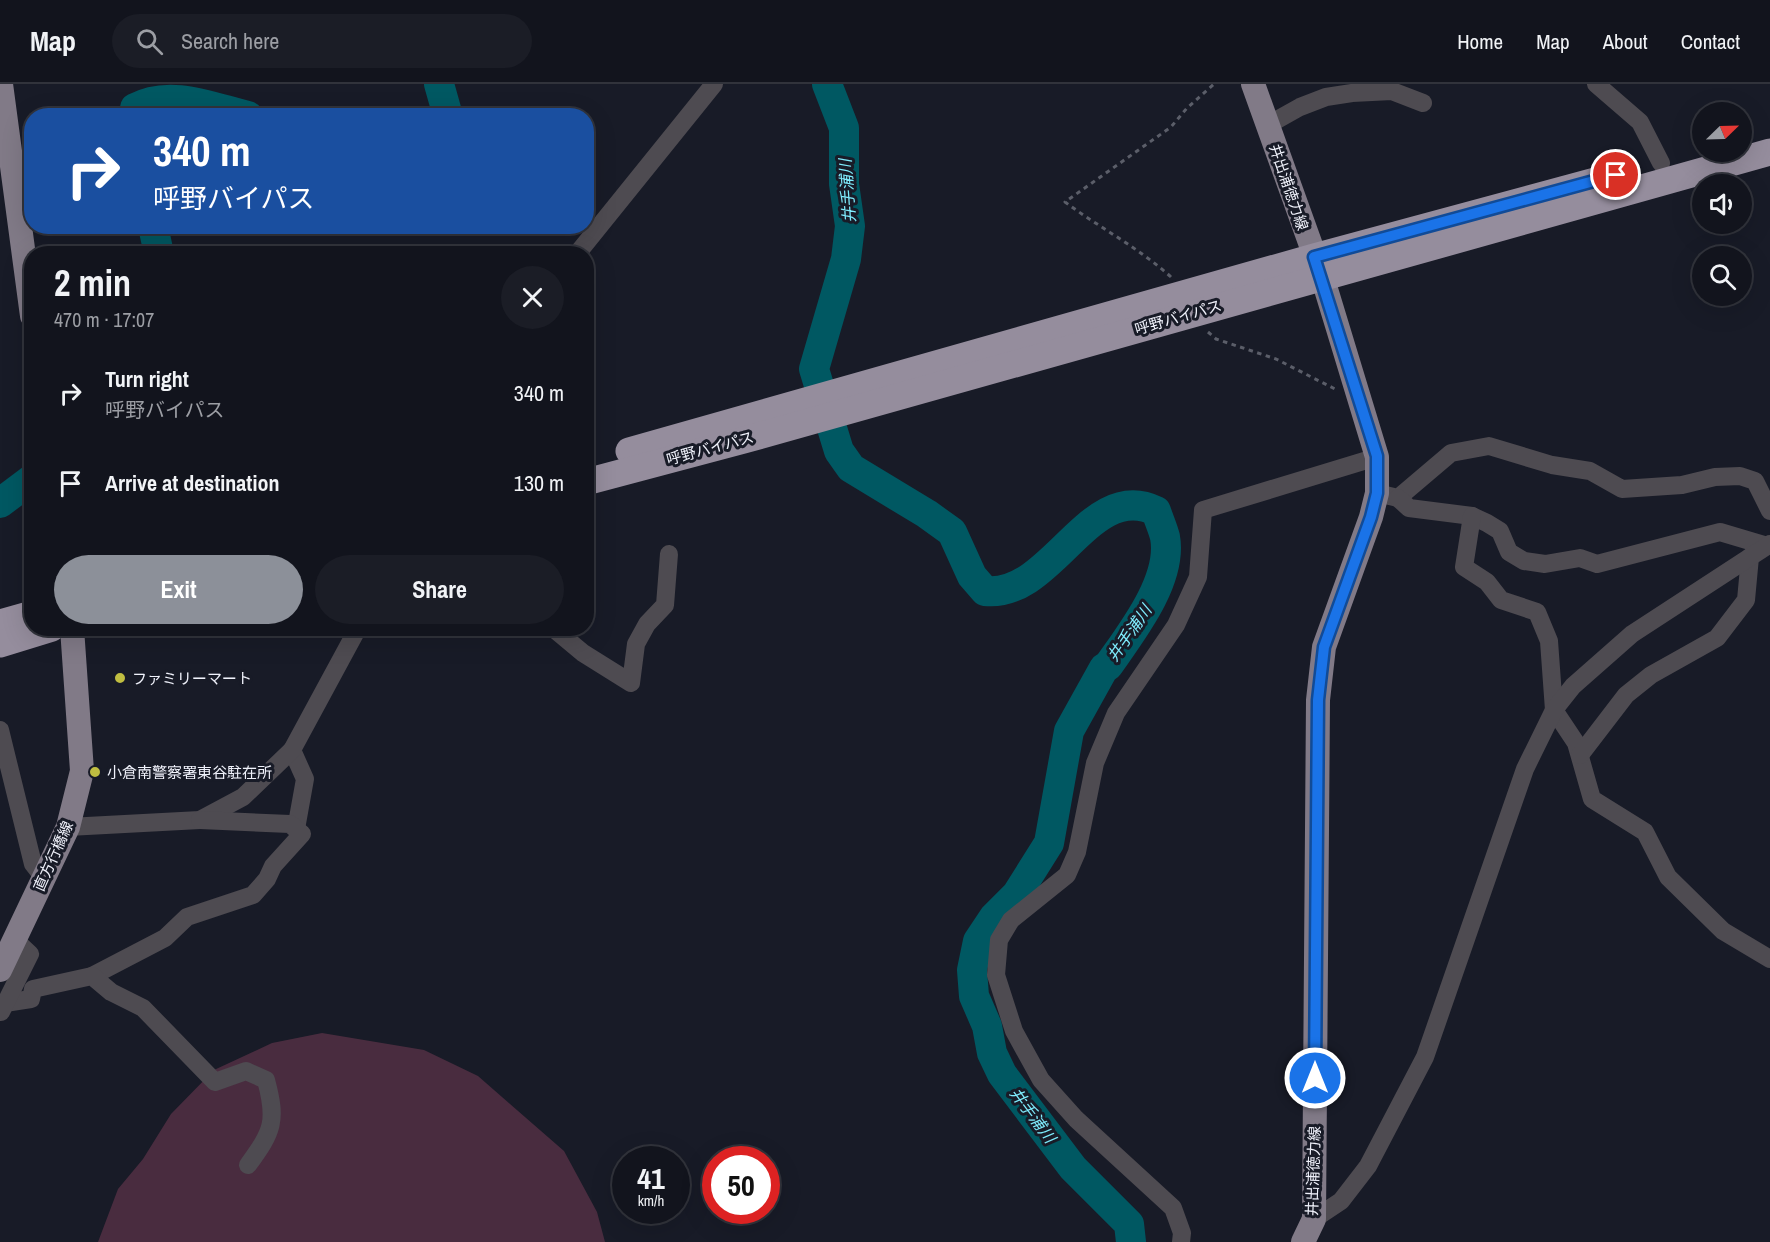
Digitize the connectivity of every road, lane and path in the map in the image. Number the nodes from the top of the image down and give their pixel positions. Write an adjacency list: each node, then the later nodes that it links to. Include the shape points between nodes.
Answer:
1 (1, 84): 16 (main road)
2 (714, 84): 13 (street)
3 (1214, 84): 18 (path, via 1171,127 1065,202 1104,231 1148,256)
4 (1253, 84): 7 (main road, 井出浦徳力線)
5 (1596, 84): 12 (street, via 1640,122)
6 (1423, 103): 7 (street, via 1392,91 1352,93 1326,97)
7 (1268, 125): 17 (main road, 井出浦徳力線)
8 (1770, 133): 9 (highway)
9 (1752, 138)
10 (1770, 152): 17 (highway, 呼野バイパス)
11 (1692, 155): 12 (highway, 呼野バイパス)
12 (1661, 163): 17 (highway, 呼野バイパス)
13 (594, 233)
14 (593, 234): 15 (street)
15 (583, 246)
16 (24, 256)
17 (1318, 267): 18 (highway, 呼野バイパス); 19 (main road, 井出浦徳力線)
18 (1189, 303): 19 (path, via 1216,339 1276,359); 20 (highway, 呼野バイパス)
19 (1360, 402): 21 (main road, 井出浦徳力線)
20 (807, 411): 22 (highway, 呼野バイパス); 23 (highway, 呼野バイパス)
21 (1377, 456): 24 (main road, 井出浦徳力線); 52 (street, via 1203,510 1198,578 1176,625 1116,713 1095,763 1077,852 1067,875 1011,920 999,940 996,975 1026,1056 1041,1080 1076,1119 1173,1208 1182,1233)
22 (594, 460)
23 (594, 479)
24 (1387, 496): 25 (street, via 1451,453 1489,446 1552,465 1590,471 1622,489 1740,476 1755,481); 26 (street, via 1409,508); 51 (main road, 井出浦徳力線, via 1371,517 1324,647 1318,700)
25 (1770, 511)
26 (1472, 516): 27 (street, via 1500,531 1509,552 1524,561 1545,564 1580,558 1597,564 1720,532); 37 (street, via 1464,567 1487,582 1500,600 1536,612 1549,641)
27 (1769, 545): 29 (street)
28 (669, 554): 35 (street, via 665,606 647,624 636,644 631,683)
29 (1750, 557): 37 (street, via 1632,634 1573,686); 40 (street, via 1746,600 1717,638 1652,675 1626,695)
30 (24, 617): 31 (highway)
31 (0, 623)
32 (26, 636): 36 (highway)
33 (73, 636): 42 (main road, 直方行橋線, via 82,771)
34 (354, 636): 39 (street)
35 (563, 636)
36 (0, 644)
37 (1554, 710): 40 (street); 51 (street, via 1525,769 1425,1057 1368,1166 1341,1201)
38 (0, 730): 44 (street, via 33,864)
39 (292, 750): 41 (street, via 243,796); 43 (street, via 305,779)
40 (1580, 755): 46 (street, via 1592,799 1645,832 1668,877 1723,932)
41 (200, 820): 42 (street); 43 (street, via 290,824)
42 (68, 827): 44 (main road, 直方行橋線)
43 (296, 829): 48 (street, via 302,834 253,895 187,917 165,938)
44 (44, 878): 45 (main road, 直方行橋線)
45 (14, 939): 47 (main road, 直方行橋線); 49 (street, via 30,954)
46 (1770, 959)
47 (0, 970)
48 (92, 976): 49 (street, via 33,989 31,999); 50 (street, via 111,992 143,1008 215,1082 246,1071 266,1080 274,1110 268,1135)
49 (2, 1008)
50 (248, 1165)
51 (1314, 1219): 53 (main road, 井出浦徳力線)
52 (1181, 1242)
53 (1303, 1242)

